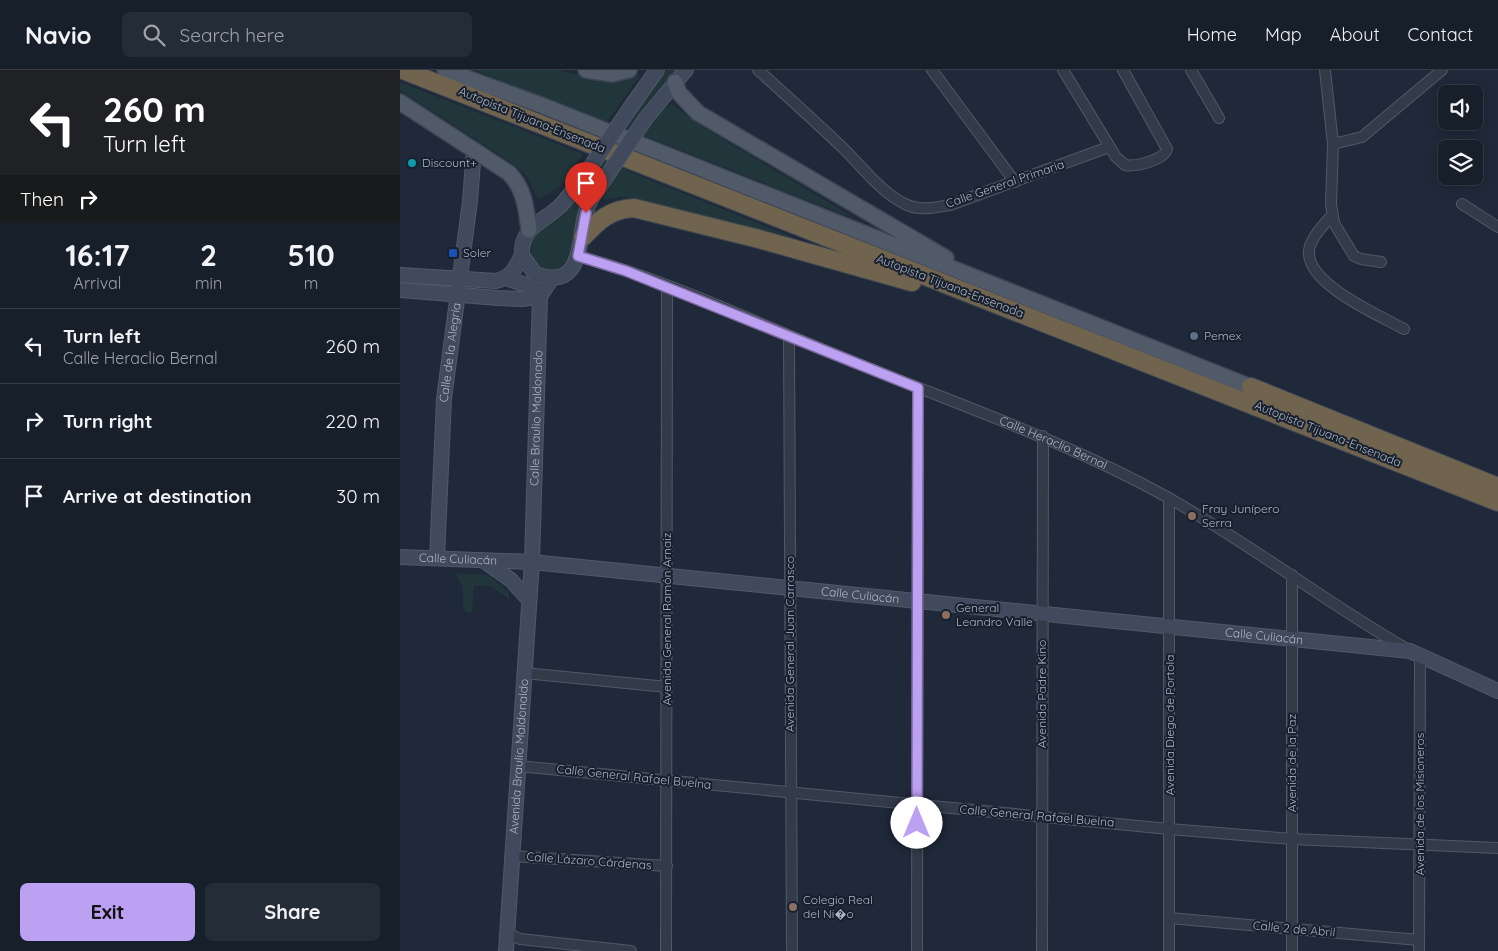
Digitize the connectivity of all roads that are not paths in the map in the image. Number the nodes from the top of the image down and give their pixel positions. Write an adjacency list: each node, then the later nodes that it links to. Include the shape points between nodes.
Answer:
1 (403, 70): 39 (highway, Autopista Tijuana-Ensenada)
2 (445, 70): 35 (main road, Autopista Tijuana-Ensenada)
3 (586, 70): 14 (main road)
4 (629, 70): 14 (main road)
5 (657, 70): 25 (street, bridge, via 587,172 559,207)
6 (686, 70): 15 (street)
7 (758, 70): 21 (street, Calle General Primaria, via 889,193 906,205 932,209)
8 (932, 70): 21 (street)
9 (1063, 70): 19 (street)
10 (1123, 70): 19 (street, via 1167,149 1163,156 1129,166 1120,163)
11 (1191, 70): 17 (street)
12 (1325, 70): 18 (street)
13 (1442, 70): 18 (street, via 1362,137)
14 (610, 72)
15 (675, 82): 26 (street, bridge, via 646,118 588,205); 35 (main road, via 679,93 698,113)
16 (400, 102): 20 (main road)
17 (1219, 118)
18 (1333, 144): 23 (street)
19 (1109, 147): 21 (street, Calle General Primaria)
20 (474, 149): 25 (main road, via 518,183 523,193); 31 (street, Calle de la Alegría)
21 (1015, 182)
22 (1462, 204): 24 (street)
23 (1332, 215): 29 (street, via 1354,256); 40 (street, via 1309,250 1319,277 1332,288)
24 (1498, 227)
25 (529, 230): 27 (street, via 523,237)
26 (583, 237): 28 (street); 39 (highway, via 608,214 622,208 634,208 768,241)
27 (522, 255): 32 (street, via 513,273); 33 (street, via 535,274)
28 (578, 256): 33 (street, via 565,274); 34 (street, Calle Heraclio Bernal, via 609,264)
29 (1381, 262)
30 (400, 274): 31 (street)
31 (459, 278): 32 (street, via 496,281); 37 (street, Calle de la Alegría)
32 (506, 278): 38 (street, via 532,288)
33 (552, 278): 38 (street)
34 (667, 287): 41 (street, Calle Heraclio Bernal); 53 (street, Avenida General Ramón Arnaiz)
35 (997, 287): 42 (main road, Autopista Tijuana-Ensenada)
36 (400, 290): 37 (street)
37 (456, 293): 38 (street, via 523,299); 49 (street, Calle de la Alegría, via 444,399)
38 (540, 296): 51 (street, Calle Braulio Maldonado)
39 (1011, 310): 47 (highway, Autopista Tijuana-Ensenada)
40 (1404, 329)
41 (789, 336): 43 (street, Calle Heraclio Bernal); 54 (street, Avenida General Juan Carrasco)
42 (1251, 387): 45 (highway, Autopista Tijuana-Ensenada)
43 (918, 388): 44 (street, Calle Heraclio Bernal); 56 (street)
44 (1042, 436): 46 (street, Calle Heraclio Bernal, via 1110,466); 57 (street, Avenida Padre Kino)
45 (1498, 487)
46 (1169, 498): 52 (street, Calle Heraclio Bernal); 58 (street, Avenida Diego de Portola)
47 (1498, 502)
48 (400, 557): 49 (street, Calle Culiacán)
49 (437, 558): 50 (street, Calle Culiacán)
50 (483, 560): 51 (street, Calle Culiacán); 55 (street, via 511,580)
51 (532, 562): 53 (street, Calle Culiacán); 55 (street, Avenida Braulio Maldonaldo)
52 (1292, 575): 59 (street, Avenida de la Paz); 60 (street, Calle Heraclio Bernal)
53 (667, 576): 54 (street, Calle Culiacán); 62 (street, Avenida General Ramón Arnaiz)
54 (790, 588): 56 (street, Calle Culiacán); 66 (street, Avenida General Juan Carrasco)
55 (529, 600): 61 (street, Avenida Braulio Maldonaldo)
56 (918, 601): 57 (street, Calle Culiacán); 67 (street)
57 (1042, 614): 58 (street, Calle Culiacán); 68 (street, Avenida Padre Kino)
58 (1170, 627): 59 (street, Calle Culiacán); 69 (street, Avenida Diego de Portola)
59 (1292, 639): 60 (street, Calle Culiacán); 70 (street, Avenida de la Paz)
60 (1415, 655): 63 (street, Calle Heraclio Bernal); 71 (street, Avenida de los Misioneros)
61 (524, 674): 62 (street); 64 (street, Avenida Braulio Maldonaldo)
62 (667, 686): 65 (street, Avenida General Ramón Arnaiz)
63 (1498, 691)
64 (518, 766): 65 (street, Calle General Rafael Buelna); 73 (street, Avenida Braulio Maldonaldo)
65 (667, 781): 66 (street, Calle General Rafael Buelna); 74 (street, Avenida General Ramón Arnaiz)
66 (790, 793): 67 (street, Calle General Rafael Buelna); 81 (street, Avenida General Juan Carrasco)
67 (917, 805): 68 (street, Calle General Rafael Buelna); 82 (street)
68 (1042, 816): 69 (street, Calle General Rafael Buelna); 83 (street, Avenida Padre Kino)
69 (1170, 829): 70 (street, Calle General Rafael Buelna); 75 (street, Avenida Diego de Portola)
70 (1292, 839): 71 (street, Calle General Rafael Buelna); 76 (street, Avenida de la Paz)
71 (1420, 846): 72 (street, Calle General Rafael Buelna); 77 (street, Avenida de los Misioneros)
72 (1498, 848)
73 (512, 856): 74 (street, Calle Lázaro Cárdenas); 78 (street, Avenida Braulio Maldonaldo)
74 (667, 866): 80 (street, Avenida General Ramón Arnaiz)
75 (1169, 918): 76 (street, Calle 2 de Abril); 84 (street, Avenida Diego de Portola)
76 (1292, 929): 77 (street, Calle 2 de Abril); 85 (street, Avenida de la Paz)
77 (1419, 940): 86 (street, Avenida de los Misioneros)
78 (509, 942): 79 (street)
79 (631, 951)
80 (666, 951)
81 (792, 951)
82 (917, 951)
83 (1042, 951)
84 (1169, 951)
85 (1292, 951)
86 (1419, 951)

